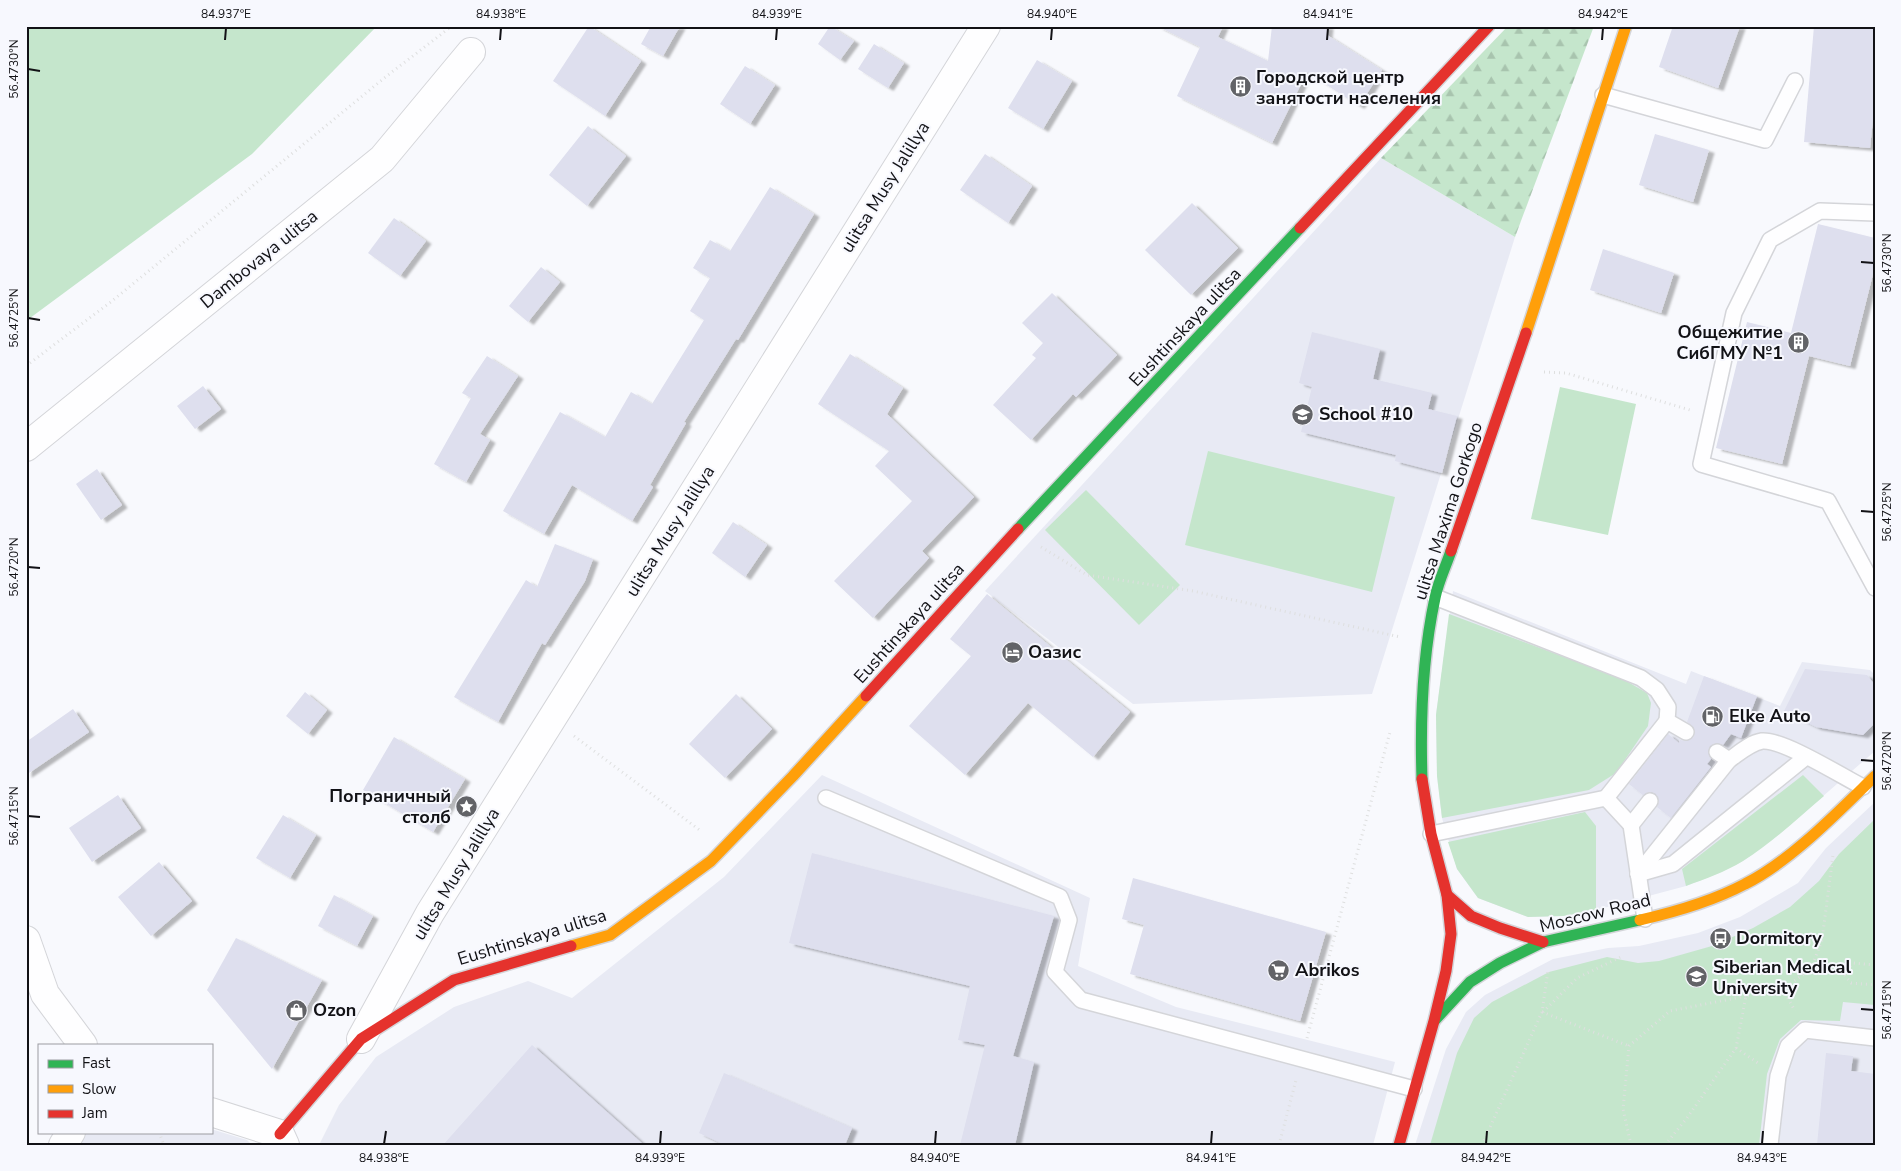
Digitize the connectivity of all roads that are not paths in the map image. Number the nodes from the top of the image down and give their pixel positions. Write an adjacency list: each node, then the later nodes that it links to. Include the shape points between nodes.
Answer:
1 (986, 26): 28 (street, ulitsa Musy Jalillya, via 430,913)
2 (1489, 26): 28 (main road, Eushtinskaya ulitsa, via 711,862 610,936 454,980)
3 (1626, 26): 6 (main road, ulitsa Maxima Gorkogo)
4 (471, 52): 8 (street, Dambovaya ulitsa, via 382,159)
5 (1795, 81): 6 (lane, via 1765,140)
6 (1603, 95): 10 (main road, ulitsa Maxima Gorkogo, via 1514,370)
7 (1875, 213): 9 (lane, via 1820,211 1770,240 1734,313 1700,464 1828,501)
8 (26, 447)
9 (1875, 588)
10 (1435, 597): 11 (lane, via 1641,678 1657,690 1668,707); 20 (main road, ulitsa Maxima Gorkogo, via 1423,674 1420,730 1422,780)
11 (1667, 720): 12 (lane); 17 (lane)
12 (1686, 732)
13 (1806, 756): 15 (lane); 21 (lane, via 1673,864); 21 (lane, via 1763,741 1723,756)
14 (1875, 776): 15 (main road, Moscow Road)
15 (1863, 788): 23 (main road, Moscow Road, via 1780,861 1746,884 1708,900)
16 (826, 798): 30 (lane, via 1060,897 1069,920 1055,972 1081,1000)
17 (1606, 798): 19 (lane); 20 (lane)
18 (1650, 801): 19 (lane)
19 (1631, 825): 21 (lane)
20 (1430, 834): 22 (main road, ulitsa Maxima Gorkogo)
21 (1638, 874): 23 (lane)
22 (1447, 895): 25 (main road, via 1471,916); 26 (main road, ulitsa Maxima Gorkogo, via 1451,934)
23 (1645, 919): 25 (main road, Moscow Road)
24 (26, 940): 29 (street, via 45,994)
25 (1542, 942): 26 (main road, Moscow Road, via 1470,982)
26 (1434, 1021): 30 (main road, Moscow Road)
27 (1875, 1038): 36 (lane, via 1805,1030 1788,1046 1778,1076)
28 (361, 1039): 33 (main road, Eushtinskaya ulitsa)
29 (82, 1044)
30 (1414, 1089): 35 (main road, Moscow Road)
31 (212, 1112): 33 (street)
32 (71, 1134): 34 (street)
33 (282, 1139)
34 (63, 1145)
35 (1399, 1145)
36 (1770, 1145)

